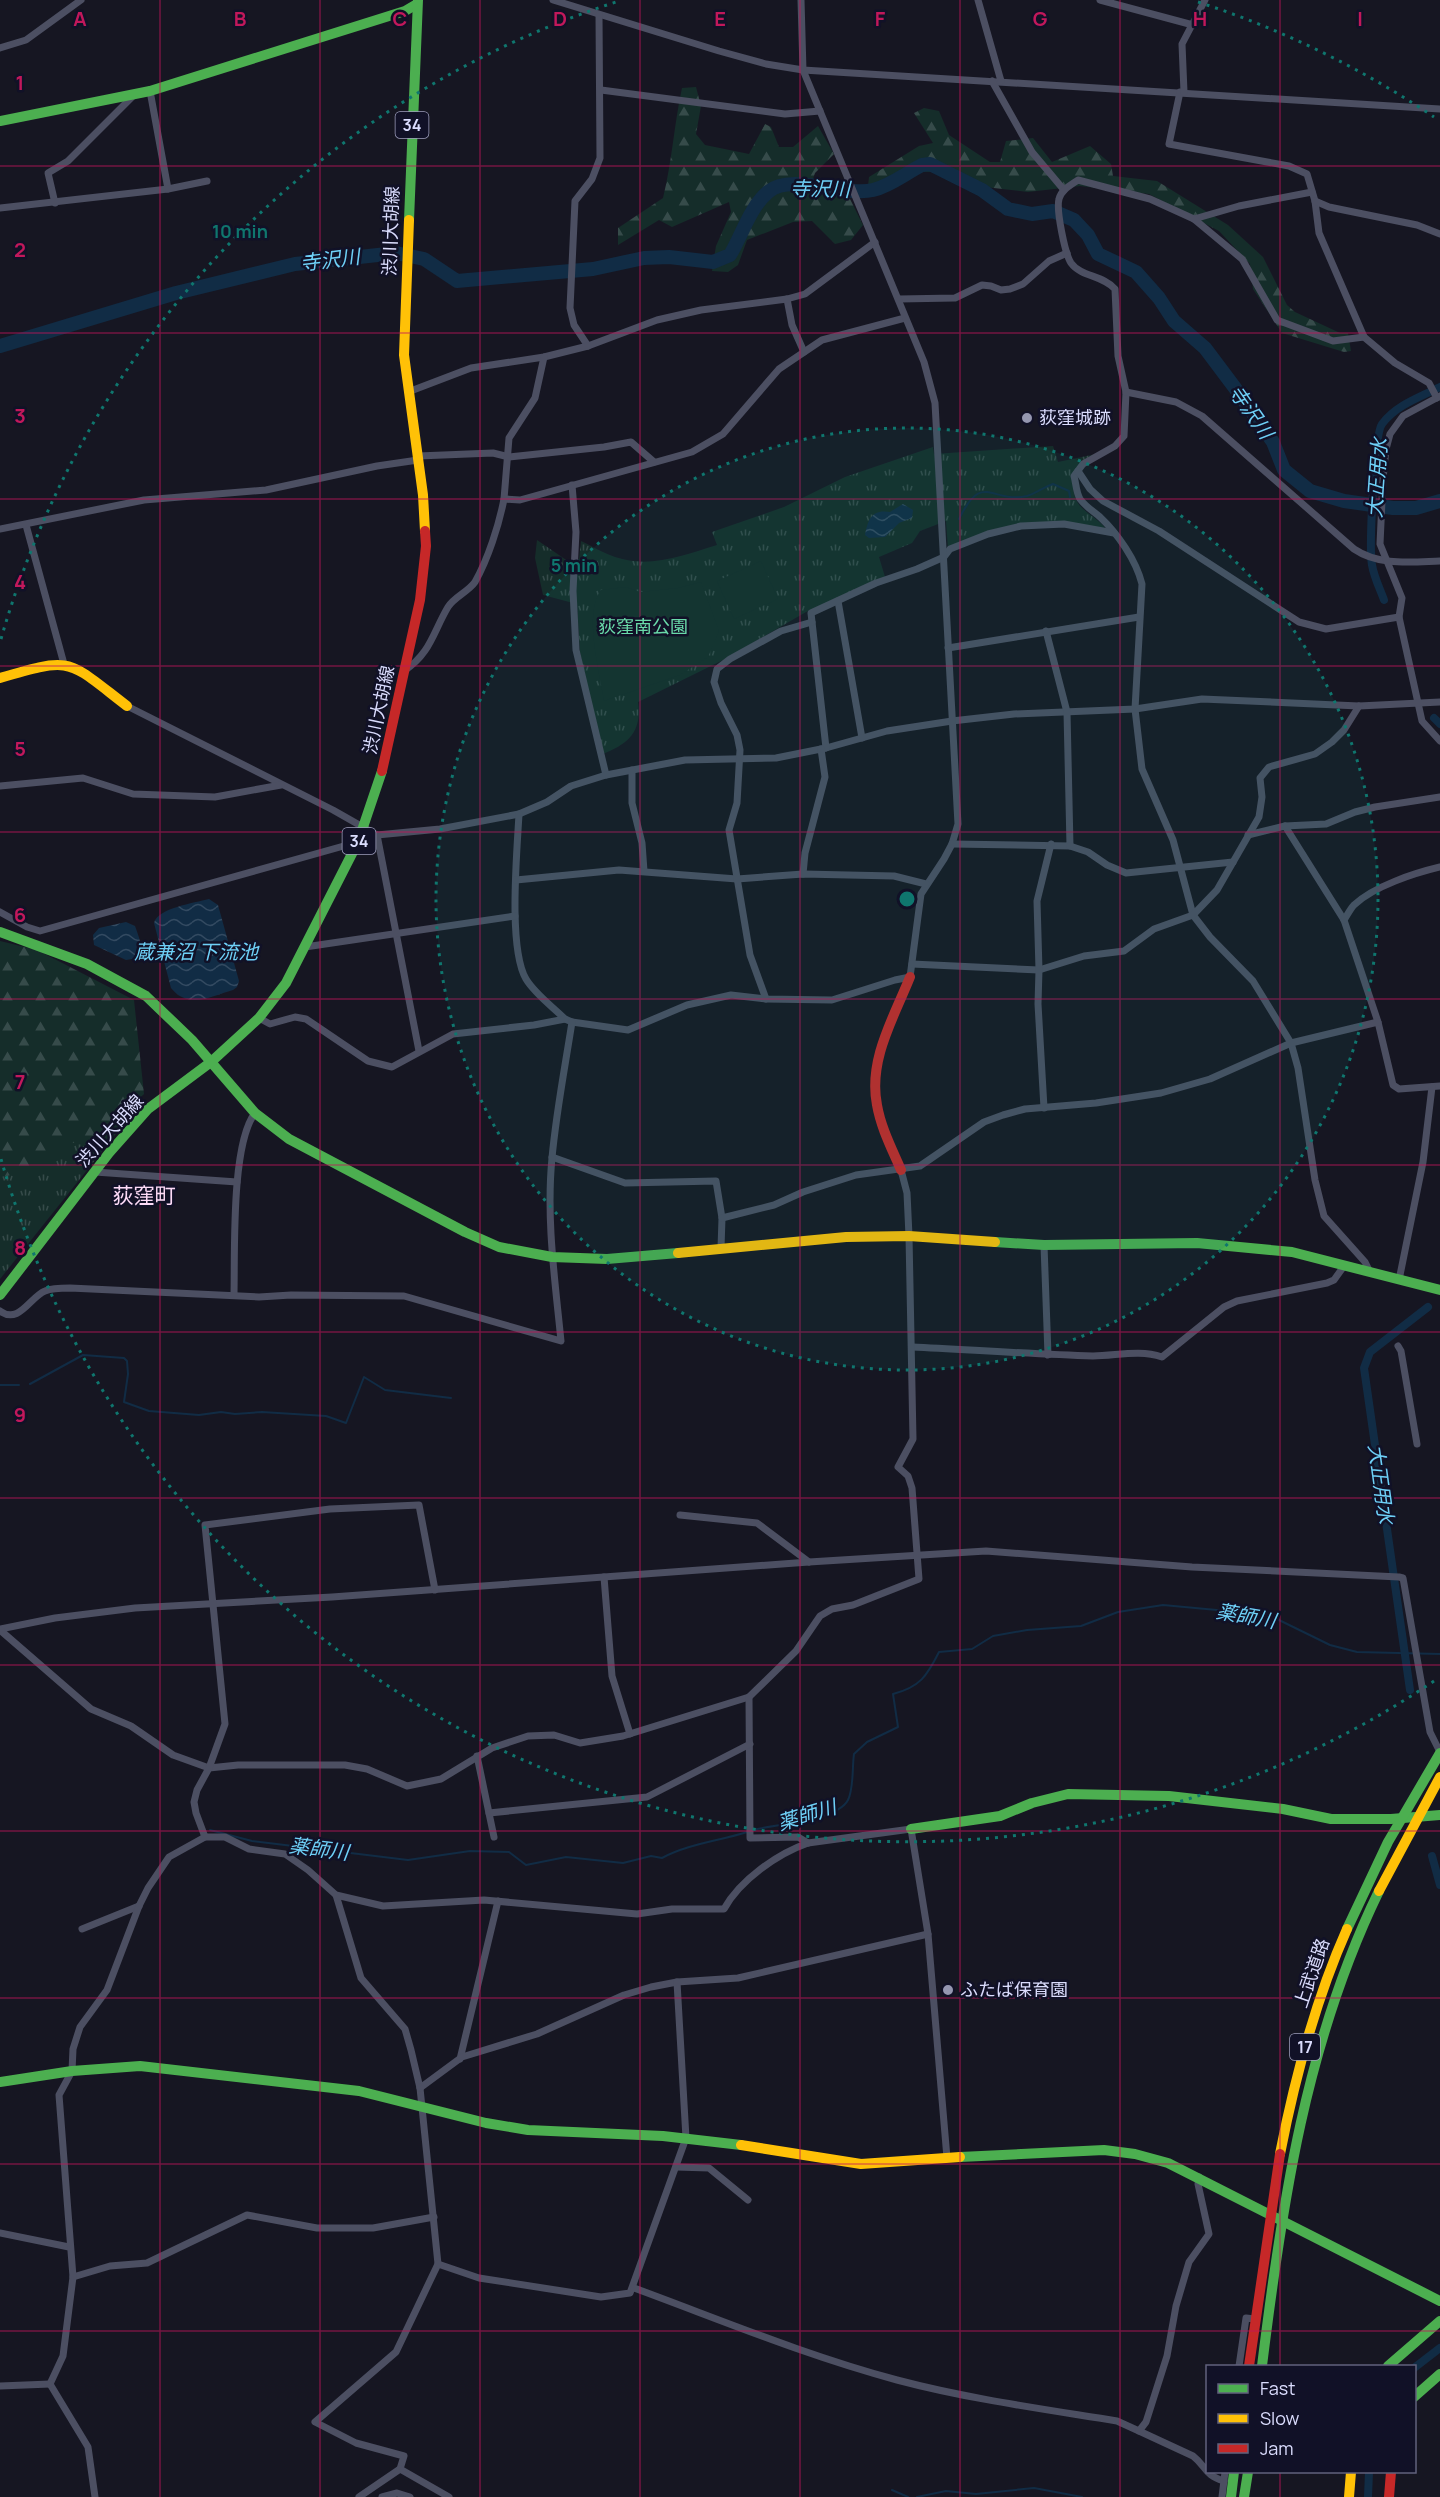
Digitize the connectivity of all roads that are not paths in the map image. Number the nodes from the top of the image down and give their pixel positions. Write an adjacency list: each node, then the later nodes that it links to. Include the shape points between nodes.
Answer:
1 (81, 0): 10 (street, via 26,40)
2 (554, 0): 8 (street)
3 (801, 0): 11 (street)
4 (978, 0): 13 (street)
5 (1100, 0): 9 (street)
6 (1205, 0): 9 (street)
7 (420, 1): 15 (main road, via 405,11); 39 (main road, 渋川大胡線 / 34, via 406,251 404,355)
8 (599, 15): 11 (street, via 757,61); 14 (street)
9 (1193, 25): 16 (street, via 1182,44)
10 (0, 48)
11 (803, 70): 12 (street); 19 (street)
12 (992, 81): 13 (street); 23 (street, via 1032,152)
13 (1000, 81): 16 (street)
14 (601, 90): 19 (street, via 785,114); 36 (street, via 600,158 592,179 575,201 570,308 574,325)
15 (150, 91): 17 (main road); 22 (street)
16 (1182, 92): 18 (street); 24 (street, via 1168,144 1289,166 1307,174)
17 (135, 95): 20 (main road); 26 (street, via 68,161 48,173)
18 (1440, 109)
19 (820, 111): 30 (street)
20 (0, 120)
21 (207, 181): 22 (street)
22 (168, 189): 26 (street)
23 (1064, 190): 28 (street, via 1078,180 1150,199); 31 (street, via 1058,200)
24 (1312, 192): 25 (street); 28 (street)
25 (1315, 201): 29 (street); 35 (street, via 1319,233)
26 (55, 203): 27 (street)
27 (0, 208)
28 (1194, 219): 35 (street, via 1242,259 1277,320 1333,341)
29 (1440, 234)
30 (875, 242): 32 (street, via 805,294); 33 (street)
31 (1067, 253): 33 (street, via 1010,289 982,285 956,298); 40 (street, via 1071,264 1081,272 1107,280 1115,289 1118,356)
32 (787, 299): 36 (street, via 701,310); 37 (street, via 792,325)
33 (899, 299): 34 (street)
34 (905, 318): 37 (street, via 822,340); 51 (street, via 924,362 935,403)
35 (1364, 337): 41 (street, via 1395,363 1431,385)
36 (588, 346): 38 (street)
37 (804, 352): 44 (street, via 779,369 723,434 692,452)
38 (544, 357): 39 (street, via 471,368); 42 (street, via 535,398 509,438)
39 (408, 392): 43 (main road, 渋川大胡線 / 34)
40 (1126, 392): 45 (street, via 1124,436); 52 (street, via 1176,402 1202,416 1354,549 1367,558)
41 (1437, 396): 52 (street, via 1403,416 1393,427 1386,449 1380,544)
42 (509, 457): 43 (street, via 493,453); 44 (street, via 631,442); 47 (street)
43 (418, 458): 48 (street, via 266,490 144,500); 61 (main road, 渋川大胡線 / 34, via 425,554 420,600)
44 (654, 462): 46 (street)
45 (1078, 471): 50 (street, via 1074,476 1078,496); 56 (street, via 1103,501 1159,531 1299,622 1326,628)
46 (572, 485): 47 (street, via 520,500); 75 (street, via 576,650)
47 (504, 499): 61 (street, via 500,521 474,583 449,605 430,645)
48 (26, 525): 49 (street); 60 (street)
49 (0, 529)
50 (1114, 533): 51 (street, via 1064,524 1022,526 950,549); 55 (street, via 1138,568 1142,584)
51 (944, 557): 54 (street); 59 (street)
52 (1383, 560): 53 (street); 56 (street, via 1402,598)
53 (1440, 561)
54 (838, 601): 57 (street, via 811,613); 70 (street)
55 (1140, 617): 58 (street); 67 (street)
56 (1399, 617): 64 (street)
57 (812, 622): 72 (street); 73 (street, via 781,631 717,669 714,682 737,735)
58 (1046, 631): 59 (street); 68 (street)
59 (948, 648): 69 (street)
60 (64, 664): 62 (main road); 65 (main road, via 85,674)
61 (404, 671): 81 (main road, 渋川大胡線 / 34, via 383,769)
62 (0, 678)
63 (1440, 702): 64 (street)
64 (1417, 704): 66 (street); 71 (street, via 1422,721)
65 (127, 706): 76 (street)
66 (1359, 706): 67 (street, via 1202,699); 83 (street, via 1344,730 1315,754 1269,767 1260,778 1259,817)
67 (1135, 710): 68 (street); 90 (street, via 1142,769)
68 (1067, 712): 69 (street); 87 (street)
69 (952, 721): 70 (street); 85 (street, via 958,824)
70 (862, 738): 72 (street)
71 (1440, 741)
72 (824, 749): 73 (street, via 776,758); 92 (street, via 825,777)
73 (738, 759): 74 (street, via 684,760); 93 (street, via 737,803 729,830)
74 (632, 770): 75 (street); 91 (street, via 632,803)
75 (606, 775): 79 (street, via 571,786)
76 (281, 785): 77 (street, via 215,797 133,794 83,778); 81 (street)
77 (0, 786)
78 (1440, 797): 80 (street, via 1375,807 1326,824)
79 (519, 814): 82 (street, via 440,829); 94 (street)
80 (1285, 826): 83 (street); 99 (street)
81 (364, 827): 82 (street); 84 (main road, 渋川大胡線 / 34)
82 (377, 835): 102 (street)
83 (1248, 835): 88 (street)
84 (358, 842): 100 (street, via 40,931); 104 (main road, 渋川大胡線 / 34)
85 (952, 844): 86 (street); 95 (street)
86 (1051, 844): 87 (street); 106 (street, via 1037,901)
87 (1070, 846): 90 (street, via 1126,873)
88 (1233, 862): 90 (street); 97 (street, via 1217,890)
89 (1440, 867): 99 (street, via 1380,889 1354,905)
90 (1181, 868): 97 (street)
91 (644, 871): 93 (street); 94 (street, via 597,871)
92 (803, 874): 93 (street); 95 (street, via 894,876)
93 (737, 879): 108 (street, via 750,955)
94 (516, 880): 98 (street)
95 (926, 884): 105 (street, via 918,908)
96 (0, 912): 100 (street)
97 (1193, 915): 106 (street, via 1154,929 1124,951 1084,956); 112 (street, via 1253,981)
98 (515, 916): 102 (street); 110 (street, via 521,969 527,981)
99 (1344, 920): 111 (street)
100 (27, 927): 103 (street)
101 (0, 932): 103 (main road)
102 (396, 934): 104 (street); 113 (street)
103 (22, 940): 114 (main road, via 87,964 146,996)
104 (305, 947): 109 (main road, 渋川大胡線 / 34, via 286,982)
105 (912, 964): 106 (street); 107 (street)
106 (1039, 970): 116 (street)
107 (910, 977): 108 (street, via 831,1000); 119 (main road, via 880,1054 875,1086 877,1108)
108 (766, 999): 110 (street, via 731,995 687,1005 628,1030)
109 (259, 1018): 113 (street, via 270,1024 295,1017 306,1019 368,1061 392,1066); 114 (main road, 渋川大胡線 / 34)
110 (568, 1020): 113 (street, via 453,1034); 118 (street)
111 (1378, 1022): 112 (street); 115 (street, via 1393,1085 1399,1089)
112 (1291, 1042): 116 (street, via 1210,1079 1161,1093); 128 (street, via 1324,1216)
113 (419, 1051)
114 (211, 1062): 117 (main road); 120 (main road, 渋川大胡線 / 34, via 148,1109)
115 (1436, 1086): 129 (street)
116 (1044, 1108): 119 (street, via 1025,1109 984,1122 920,1166)
117 (255, 1113): 121 (street, via 247,1128); 126 (main road, via 289,1139 465,1232 499,1247)
118 (552, 1158): 122 (street, via 625,1183 716,1181); 126 (street)
119 (901, 1170): 122 (street, via 856,1175 774,1205); 123 (street, via 907,1193)
120 (94, 1172): 121 (street); 132 (main road, 渋川大胡線 / 34)
121 (237, 1182): 131 (street)
122 (722, 1218): 125 (street)
123 (909, 1236): 124 (main road); 125 (main road, via 846,1237); 135 (street)
124 (1044, 1245): 127 (main road, via 1197,1243 1283,1251); 136 (street)
125 (721, 1248): 126 (main road, via 607,1259)
126 (552, 1257): 131 (street, via 561,1341 404,1296)
127 (1344, 1266): 128 (main road); 136 (street, via 1334,1280 1230,1304 1162,1357 1123,1353)
128 (1370, 1272): 129 (main road)
129 (1399, 1280): 130 (main road)
130 (1440, 1290)
131 (234, 1294): 133 (street, via 70,1288 45,1291 18,1313 6,1315)
132 (0, 1295)
133 (0, 1311)
134 (1398, 1346): 137 (street)
135 (912, 1347): 136 (street); 139 (street, via 913,1439 898,1467 908,1476 912,1488)
136 (1048, 1355)
137 (1417, 1444)
138 (680, 1515): 140 (street, via 757,1523)
139 (918, 1555): 140 (street); 145 (street, via 918,1579 820,1616 796,1651); 148 (street, via 986,1551 1403,1578 1432,1739)
140 (809, 1562): 141 (street)
141 (604, 1577): 142 (street); 146 (street, via 612,1676)
142 (435, 1590): 143 (street); 143 (street, via 419,1505 378,1506 206,1525)
143 (212, 1603): 144 (street, via 135,1608); 150 (street, via 225,1724)
144 (0, 1629): 150 (street, via 91,1709 131,1726 173,1755)
145 (749, 1697): 146 (street); 147 (street)
146 (630, 1734): 149 (street, via 580,1743 554,1736 528,1736)
147 (750, 1744): 152 (street, via 647,1797); 159 (street, via 750,1838 798,1837)
148 (1440, 1753): 155 (main road, 上武道路 / 17)
149 (477, 1756): 150 (street, via 441,1779 407,1785 345,1765); 152 (street)
150 (209, 1768): 157 (street, via 194,1802)
151 (1440, 1777): 153 (main road, 上武道路 / 17)
152 (489, 1813): 158 (street)
153 (1417, 1815): 154 (main road); 155 (main road); 178 (main road, 上武道路 / 17, via 1362,1925 1332,2004 1303,2107)
154 (1440, 1815)
155 (1401, 1818): 156 (main road, via 1331,1819 1282,1809 1169,1796 1068,1794 1000,1816); 176 (main road, 上武道路 / 17, via 1359,1900 1326,1982 1303,2052 1284,2130)
156 (910, 1829): 159 (street); 164 (street)
157 (206, 1837): 160 (street, via 225,1837 249,1849 285,1854); 162 (street, via 170,1857)
158 (494, 1837)
159 (808, 1843): 161 (street, via 756,1873 732,1895 724,1909 637,1914)
160 (336, 1895): 161 (street, via 383,1906); 169 (street, via 361,1978 405,2029)
161 (498, 1901): 166 (street)
162 (139, 1906): 163 (street); 167 (street, via 107,1990 80,2027)
163 (82, 1929)
164 (928, 1934): 165 (street, via 738,1978); 172 (street)
165 (677, 1982): 166 (street, via 624,1995 537,2034); 171 (street)
166 (460, 2059): 169 (street)
167 (72, 2071): 168 (main road); 170 (main road, via 140,2066 359,2091); 180 (street, via 59,2095)
168 (0, 2082)
169 (420, 2088): 170 (street)
170 (421, 2105): 171 (main road, via 503,2127); 177 (street)
171 (686, 2138): 172 (main road, via 832,2162 861,2164); 173 (street)
172 (947, 2158): 174 (main road, via 1104,2150 1168,2163)
173 (676, 2167): 175 (street, via 709,2168); 183 (street)
174 (1199, 2177): 176 (main road); 195 (street, via 1209,2234 1189,2262 1167,2356 1146,2422)
175 (748, 2200)
176 (1270, 2216): 178 (main road); 185 (main road, 上武道路 / 17)
177 (434, 2217): 181 (street); 182 (street, via 373,2228 317,2228 247,2215 147,2263 110,2266)
178 (1281, 2222): 184 (main road); 189 (main road, 上武道路 / 17)
179 (0, 2232): 180 (street)
180 (69, 2247): 182 (street)
181 (438, 2264): 183 (street, via 479,2278 601,2297 630,2293); 196 (street, via 396,2352 315,2422 356,2443 404,2456)
182 (73, 2277): 192 (street, via 63,2356)
183 (634, 2288): 195 (street, via 802,2351 894,2379 1117,2421)
184 (1440, 2301)
185 (1255, 2319): 187 (street, via 1246,2318); 188 (main road, 上武道路 / 17)
186 (1440, 2320): 190 (main road)
187 (1239, 2365)
188 (1249, 2365)
189 (1262, 2365)
190 (1390, 2365)
191 (1440, 2374): 194 (main road)
192 (50, 2384): 193 (street); 205 (street, via 88,2447)
193 (0, 2386)
194 (1416, 2395)
195 (1138, 2431): 197 (street, via 1193,2456)
196 (400, 2469): 206 (street); 209 (street)
197 (1206, 2471)
198 (1207, 2473): 204 (street)
199 (1225, 2473): 204 (street)
200 (1234, 2473): 211 (main road)
201 (1248, 2473): 212 (main road)
202 (1351, 2473): 213 (main road)
203 (1390, 2473): 214 (main road)
204 (1224, 2481): 210 (street)
205 (95, 2497)
206 (359, 2497)
207 (382, 2497): 208 (street, via 397,2493)
208 (410, 2497)
209 (449, 2497)
210 (1222, 2497)
211 (1231, 2497)
212 (1244, 2497)
213 (1349, 2497)
214 (1389, 2497)

